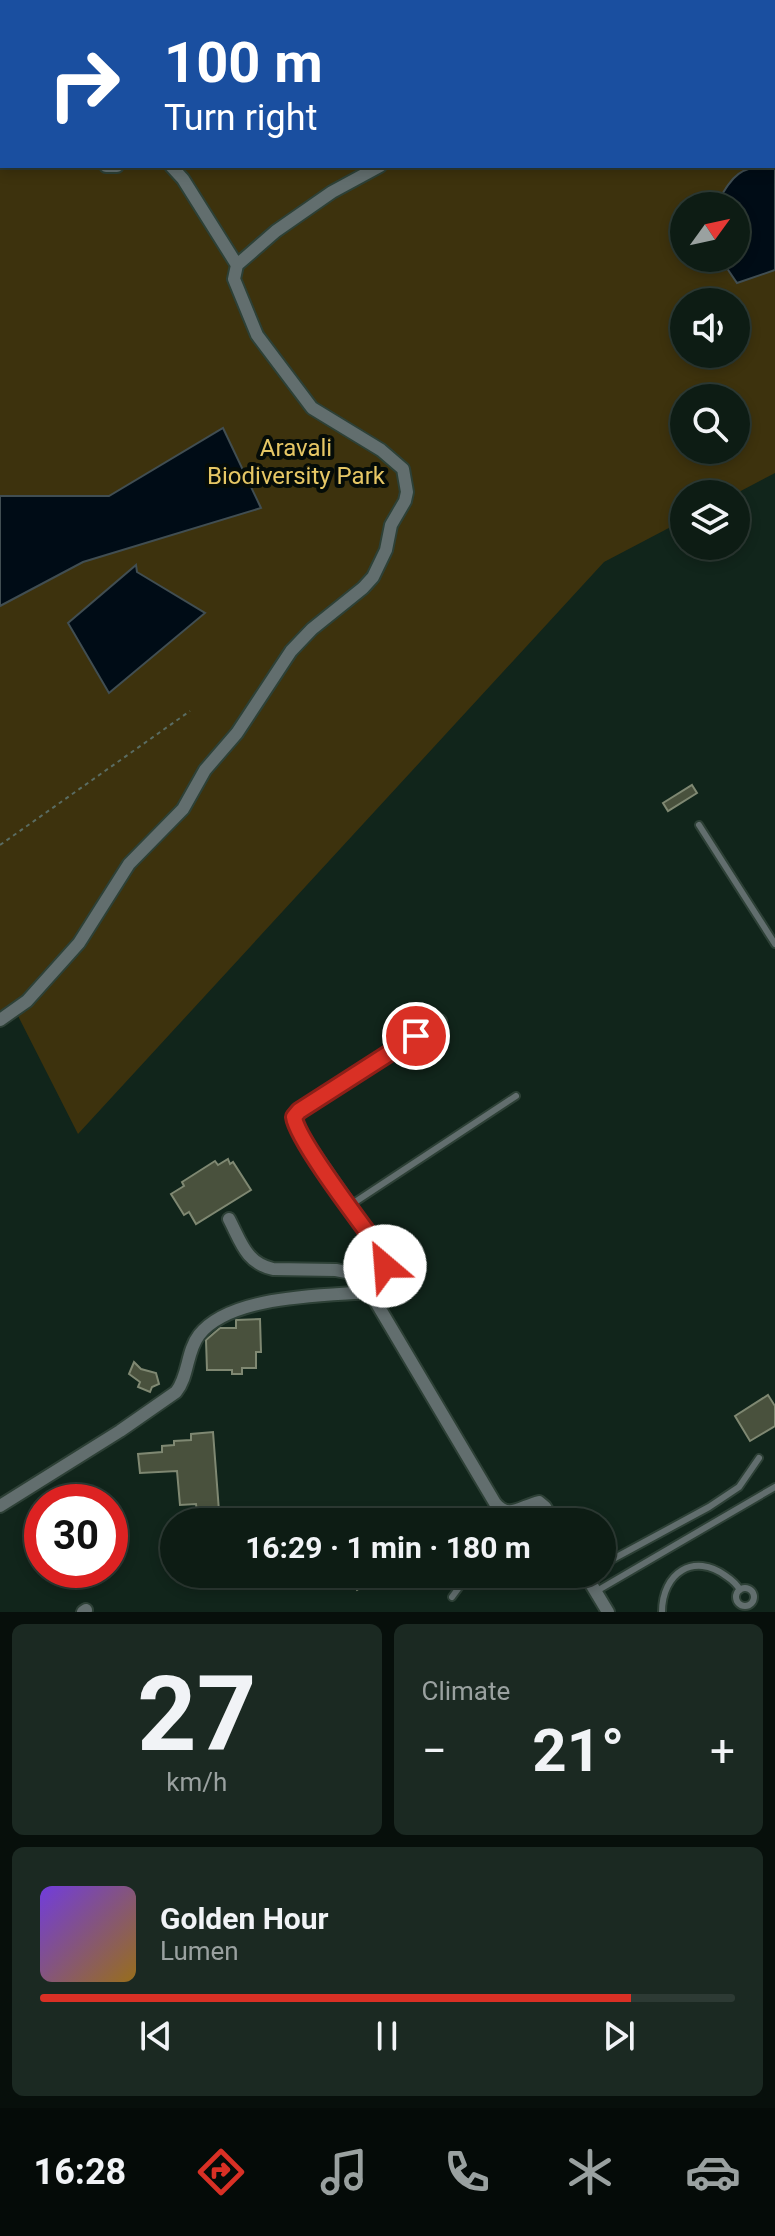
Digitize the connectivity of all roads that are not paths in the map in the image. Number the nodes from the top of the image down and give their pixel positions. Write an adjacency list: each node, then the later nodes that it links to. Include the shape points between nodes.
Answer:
1 (173, 168): 3 (street)
2 (376, 168): 3 (street, via 287,223)
3 (237, 265): 6 (street, via 235,286 264,345 316,412 396,461 406,477 405,501 373,577 291,651 183,809 129,864 79,943 27,1001)
4 (699, 825): 5 (lane)
5 (775, 944)
6 (0, 1020)
7 (440, 1021): 9 (street, via 296,1113 295,1123)
8 (516, 1096): 9 (lane)
9 (349, 1206): 11 (street, via 386,1260)
10 (229, 1219): 11 (street, via 260,1266)
11 (371, 1277): 12 (street)
12 (370, 1292): 15 (street, via 270,1301 224,1314 199,1334 176,1392); 16 (street)
13 (759, 1458): 19 (lane, via 739,1487)
14 (775, 1487): 23 (lane)
15 (0, 1506)
16 (500, 1508)
17 (523, 1508): 18 (street, via 539,1502)
18 (546, 1508)
19 (616, 1557)
20 (459, 1588): 24 (lane)
21 (593, 1588): 23 (street)
22 (740, 1590): 26 (lane, via 712,1566 685,1569 665,1589)
23 (595, 1592): 25 (street)
24 (452, 1597)
25 (608, 1612)
26 (662, 1612)

